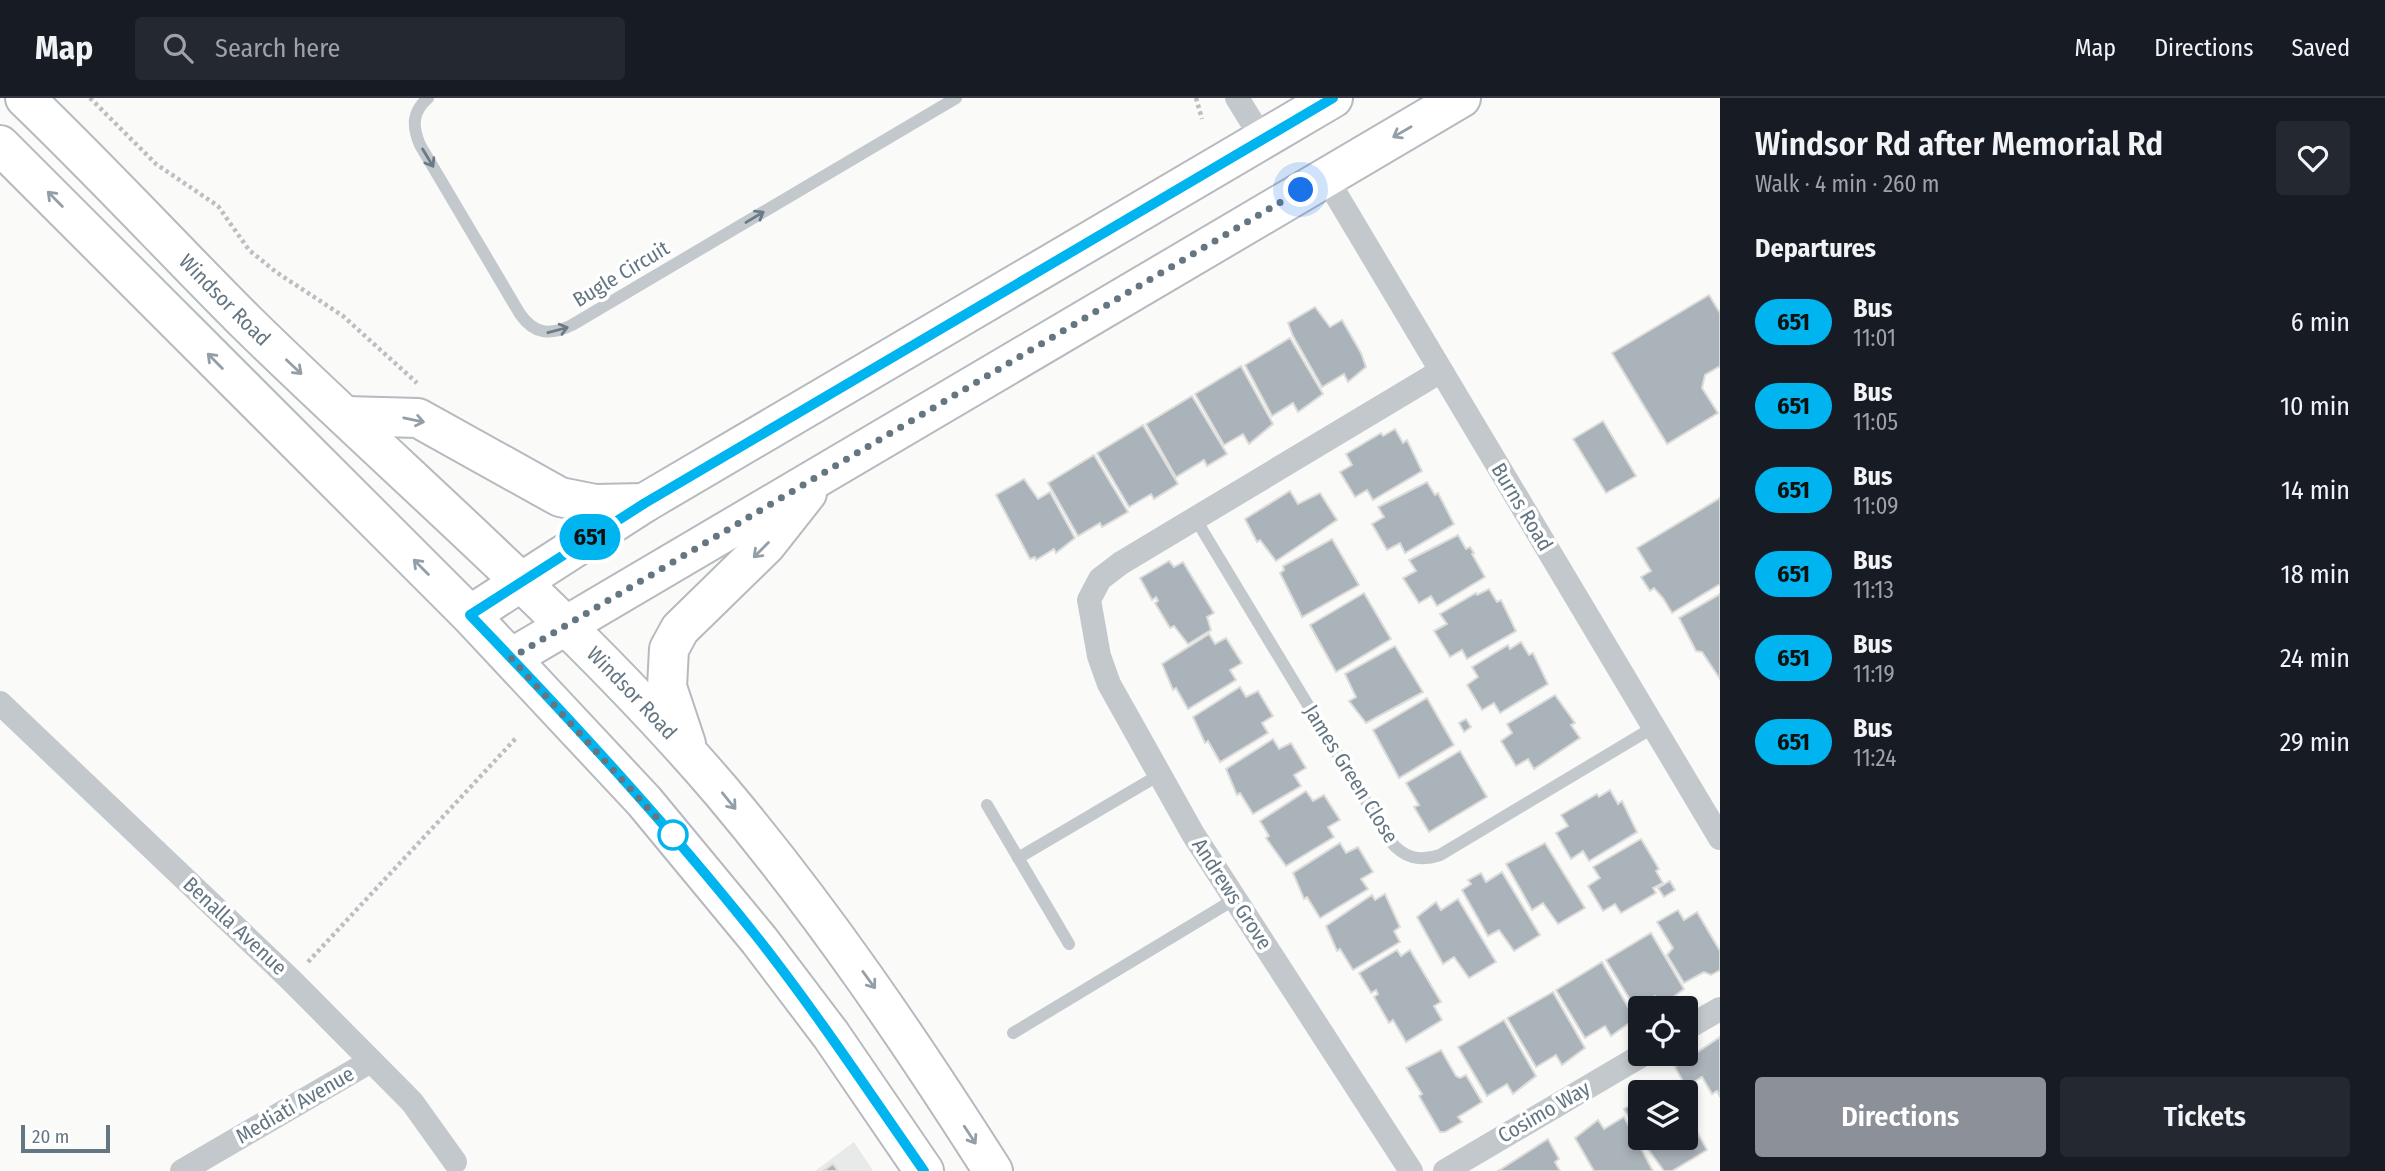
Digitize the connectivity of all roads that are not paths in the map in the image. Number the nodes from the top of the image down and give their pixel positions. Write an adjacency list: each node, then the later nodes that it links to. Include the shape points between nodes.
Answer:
1 (25, 98): 11 (main road, Windsor Road, one-way to 11)
2 (428, 98): 3 (lane, Bugle Circuit, one-way to 3, via 414,123 420,145 520,314 535,330 545,333 572,325)
3 (956, 98)
4 (1237, 98): 7 (street)
5 (1333, 98): 7 (main road)
6 (1461, 98): 9 (main road, one-way to 9)
7 (1263, 140): 13 (main road)
8 (0, 145): 16 (main road, one-way to 8)
9 (1325, 177): 10 (street, Burns Road); 12 (main road)
10 (1441, 371): 14 (street); 20 (street, Burns Road)
11 (346, 415): 13 (main road, one-way to 13, via 418,418 560,496 595,504); 15 (main road, Windsor Road)
12 (819, 477): 17 (main road); 21 (main road, one-way to 21, via 766,545 680,629 670,649 667,687)
13 (645, 503): 15 (main road)
14 (1195, 518): 20 (lane, James Green Close, via 1390,841 1406,856 1428,859 1440,855); 22 (street, Andrews Grove, via 1110,570 1089,600 1099,656 1110,684)
15 (520, 583): 16 (main road); 17 (main road, Windsor Road)
16 (470, 615): 18 (main road)
17 (565, 626): 18 (main road); 21 (main road, Windsor Road)
18 (511, 658): 35 (main road, via 644,801 726,899 831,1035)
19 (0, 703): 31 (street, Benalla Avenue)
20 (1654, 727): 24 (street, Burns Road)
21 (690, 756): 36 (main road, Windsor Road, one-way to 36, via 827,923)
22 (1160, 775): 25 (lane); 26 (street, Andrews Grove)
23 (987, 805): 25 (lane)
24 (1720, 838)
25 (1018, 858): 27 (lane)
26 (1235, 899): 30 (lane); 37 (street, Andrews Grove)
27 (1069, 944)
28 (1720, 1009): 29 (street)
29 (1698, 1022)
30 (1013, 1033)
31 (371, 1061): 33 (street, Benalla Avenue, via 412,1102); 34 (street, Mediati Avenue)
32 (1628, 1063): 38 (street, Cosimo Way)
33 (455, 1162)
34 (182, 1171)
35 (924, 1171)
36 (993, 1171)
37 (1411, 1171)
38 (1445, 1171)

